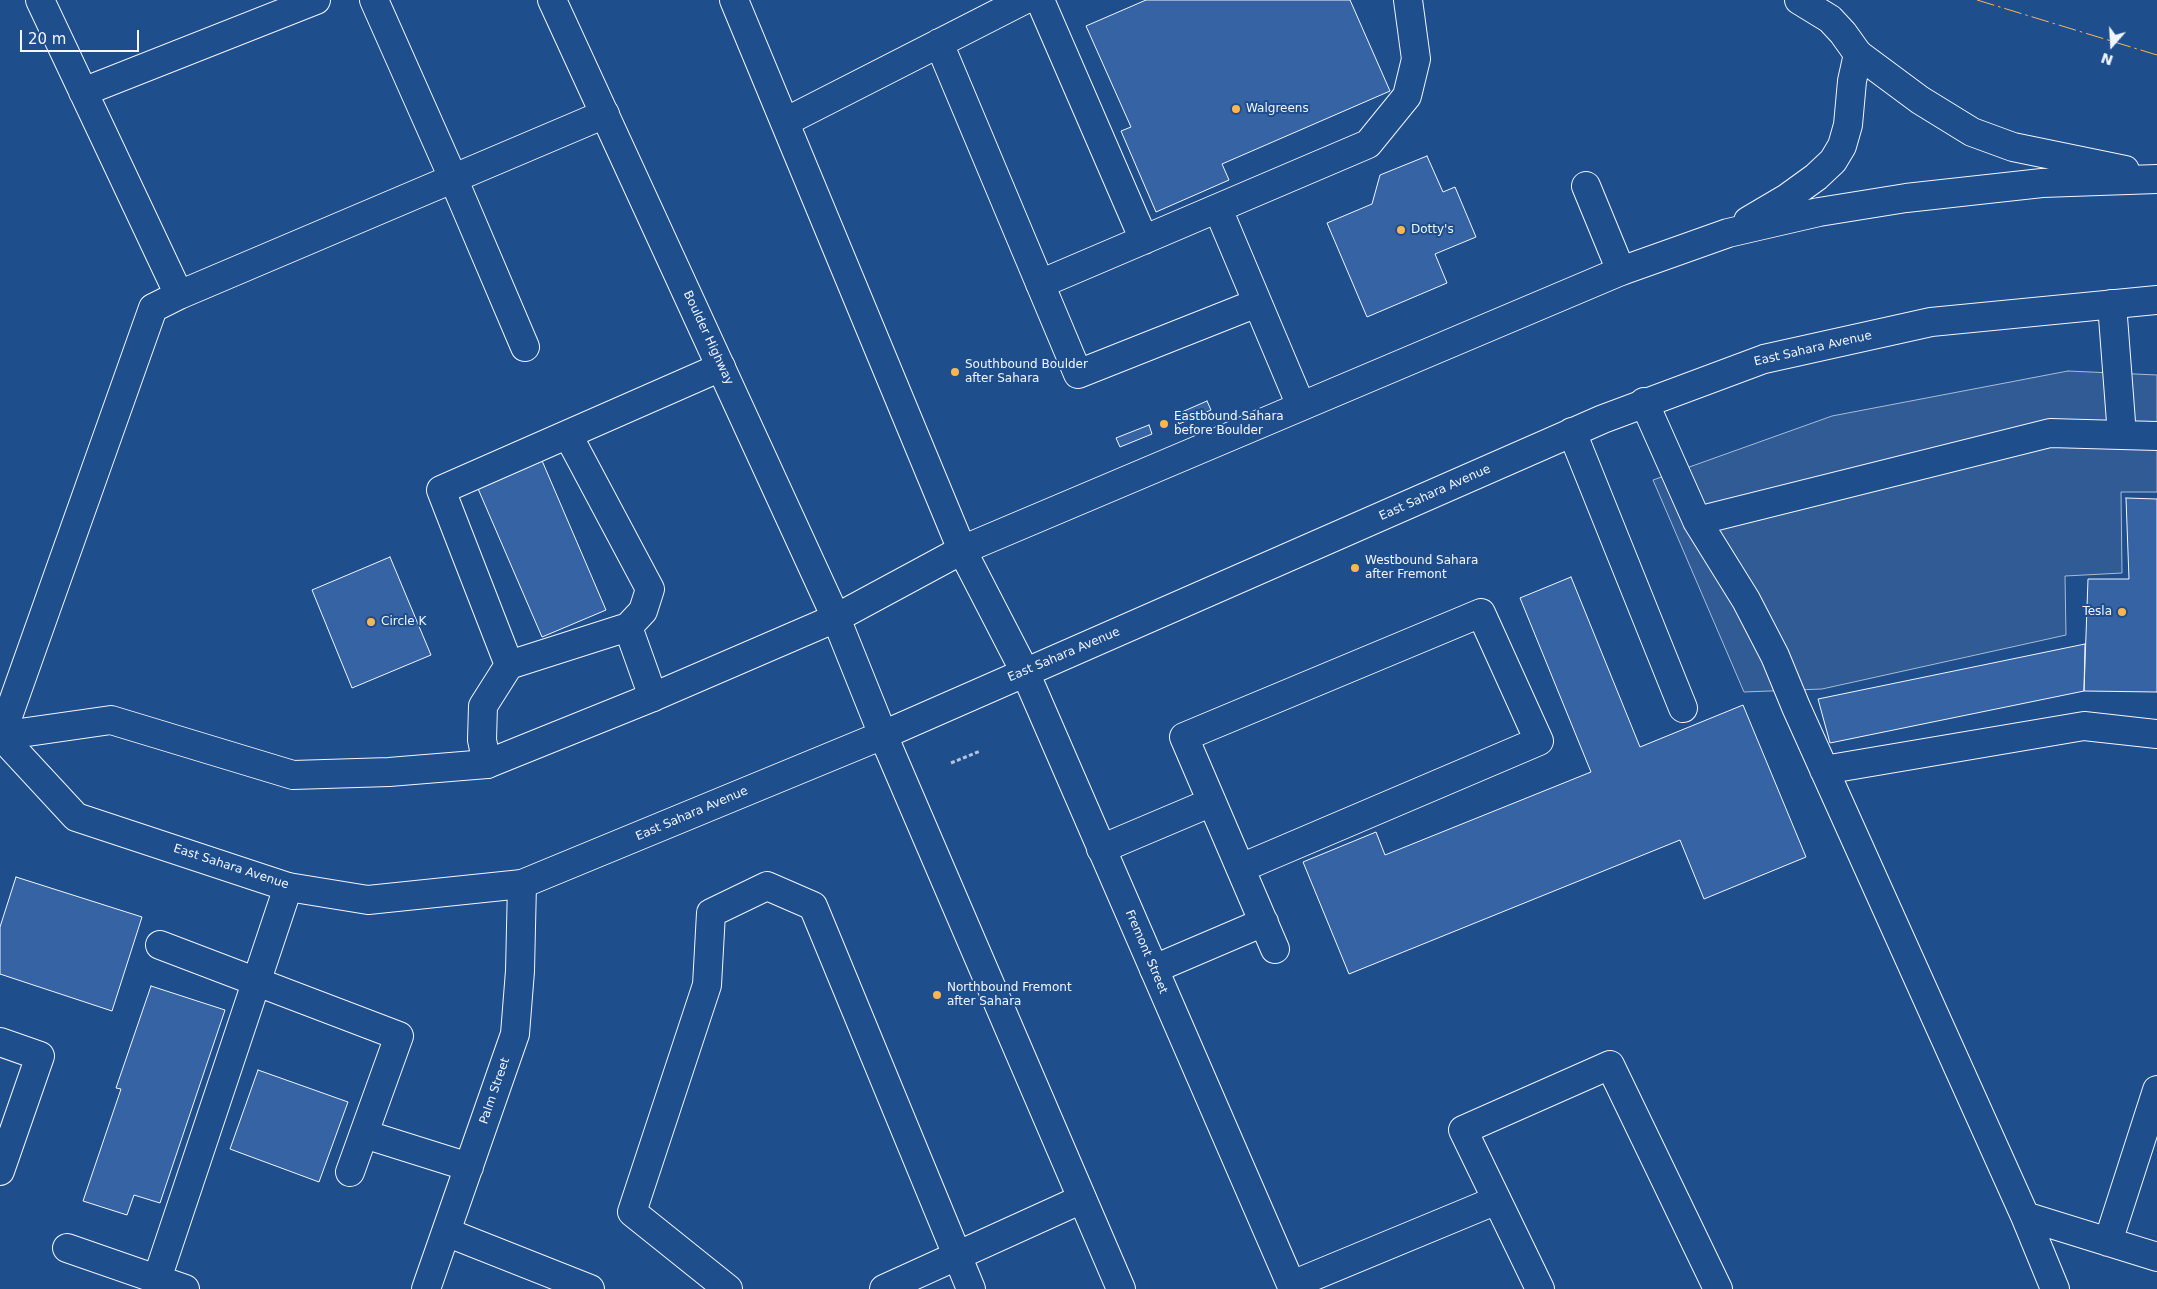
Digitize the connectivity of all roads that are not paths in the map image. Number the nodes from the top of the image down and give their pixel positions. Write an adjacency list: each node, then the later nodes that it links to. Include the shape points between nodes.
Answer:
1 (316, 0): 12 (main road)
2 (374, 0): 15 (main road)
3 (552, 0): 13 (main road, Boulder Highway)
4 (734, 0): 14 (main road)
5 (1024, 0): 10 (main road)
6 (1040, 0): 20 (main road)
7 (1408, 0): 18 (main road, via 1416,60 1408,96 1368,144)
8 (1799, 0): 11 (main road, via 1830,19)
9 (43, 1): 12 (main road)
10 (939, 44): 14 (main road); 22 (main road)
11 (1858, 54): 16 (main road, via 1920,100 1972,132 2013,147); 19 (main road, via 1848,125 1842,146 1833,161 1787,198)
12 (83, 92): 23 (main road)
13 (605, 114): 15 (main road); 28 (main road, Boulder Highway)
14 (784, 122): 36 (main road)
15 (454, 178): 23 (main road); 27 (main road)
16 (2157, 178): 19 (main road, via 2042,183 1906,198 1819,212)
17 (1586, 186): 21 (main road)
18 (1218, 209): 20 (main road); 25 (main road)
19 (1728, 233): 21 (main road)
20 (1144, 240): 22 (main road)
21 (1621, 270): 30 (main road)
22 (1040, 284): 25 (main road, via 1078,374)
23 (179, 294): 45 (main road, via 153,308)
24 (2157, 300): 26 (main road, East Sahara Avenue)
25 (1258, 303): 30 (main road)
26 (2112, 304): 29 (main road, East Sahara Avenue, via 1932,322 1764,359); 33 (main road)
27 (525, 347)
28 (722, 368): 32 (main road); 37 (main road, Boulder Highway)
29 (1644, 402): 31 (main road, East Sahara Avenue); 35 (main road)
30 (1301, 406): 36 (main road)
31 (1572, 432): 40 (main road, East Sahara Avenue); 42 (main road)
32 (568, 435): 38 (main road, via 650,589 643,611); 39 (main road, via 441,490)
33 (2122, 435): 34 (main road); 35 (main road, via 2050,433)
34 (2157, 436)
35 (1696, 521): 47 (main road, via 1746,600)
36 (962, 550): 37 (main road); 40 (main road, Fremont Street)
37 (836, 618): 41 (main road); 44 (main road, Boulder Highway)
38 (628, 627): 39 (main road); 41 (main road)
39 (509, 665): 46 (main road, via 483,706 482,740)
40 (1025, 672): 44 (main road, East Sahara Avenue); 49 (main road, Fremont Street)
41 (653, 697): 46 (main road)
42 (1683, 708)
43 (2157, 734): 47 (main road, via 2084,726)
44 (883, 735): 51 (main road, East Sahara Avenue); 64 (main road)
45 (1, 736): 46 (main road, via 111,720 293,775); 52 (main road, East Sahara Avenue, via 76,818)
46 (487, 764)
47 (1824, 770): 66 (main road)
48 (1212, 802): 49 (main road); 50 (main road); 50 (main road, via 1184,737 1481,613 1539,741)
49 (1101, 849): 56 (main road, Fremont Street)
50 (1240, 868): 53 (main road)
51 (522, 884): 52 (main road, East Sahara Avenue, via 368,900); 61 (main road, Palm Street, via 515,1034)
52 (288, 887): 57 (main road)
53 (1264, 922): 55 (main road); 56 (main road)
54 (160, 945): 57 (main road)
55 (1276, 949)
56 (1154, 969): 73 (main road, Fremont Street)
57 (256, 983): 60 (main road, via 399,1036); 72 (main road)
58 (0, 1042): 62 (main road, via 40,1056)
59 (2157, 1090): 68 (main road)
60 (364, 1134): 61 (main road); 63 (main road)
61 (469, 1167): 67 (main road, Palm Street)
62 (0, 1172)
63 (350, 1172)
64 (1082, 1199): 70 (main road); 80 (main road)
65 (1497, 1200): 73 (main road); 81 (main road); 82 (main road, via 1463,1130 1610,1065)
66 (2026, 1216): 68 (main road); 83 (main road)
67 (446, 1232): 75 (main road, Palm Street); 76 (main road)
68 (2108, 1242): 71 (main road)
69 (67, 1248): 72 (main road)
70 (957, 1256): 77 (main road, via 813,906 767,886 711,913 707,985 632,1212); 78 (main road); 79 (main road)
71 (2157, 1257)
72 (157, 1279): 74 (main road)
73 (1292, 1287)
74 (185, 1289)
75 (426, 1289)
76 (590, 1289)
77 (728, 1289)
78 (884, 1289)
79 (972, 1289)
80 (1121, 1289)
81 (1540, 1289)
82 (1718, 1289)
83 (2055, 1289)

